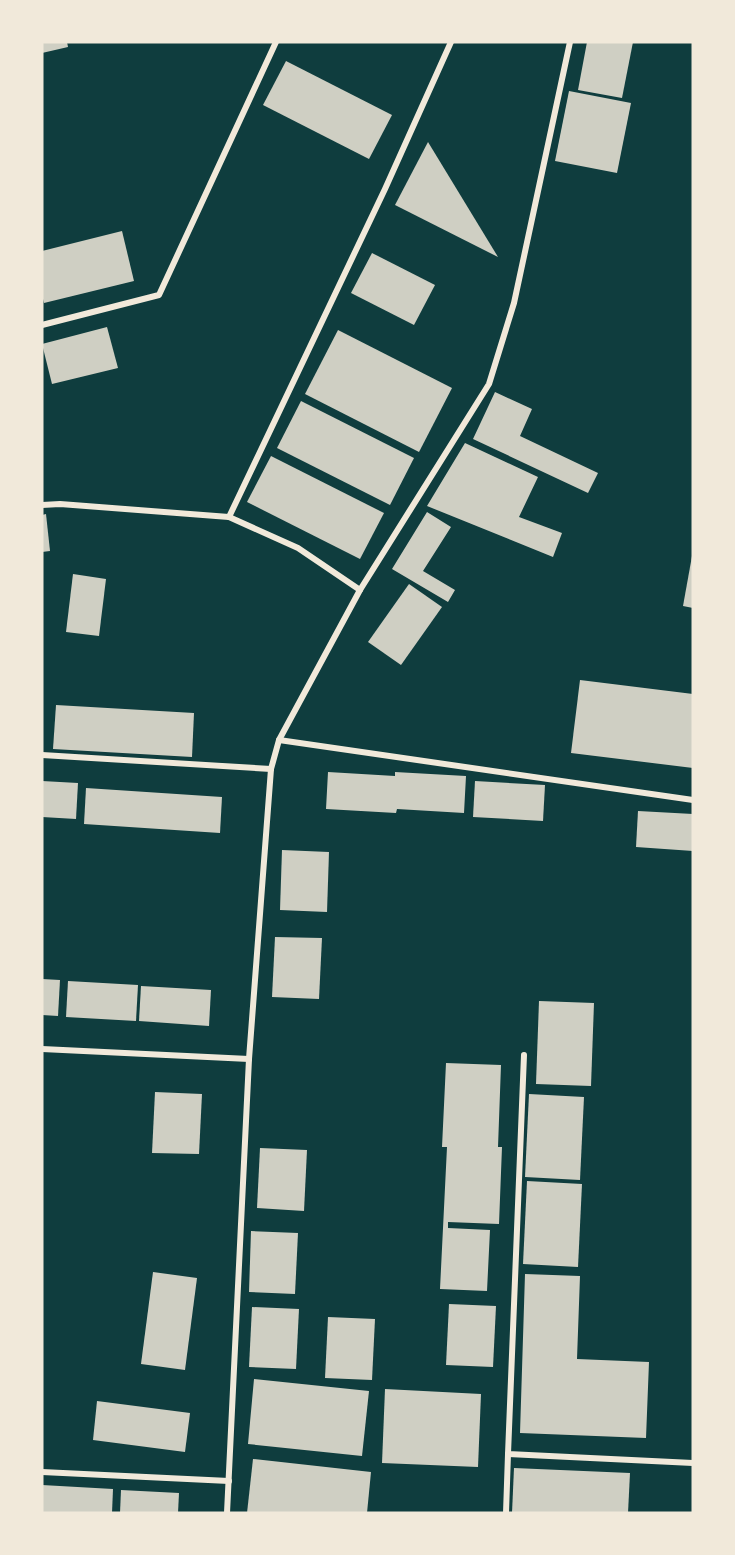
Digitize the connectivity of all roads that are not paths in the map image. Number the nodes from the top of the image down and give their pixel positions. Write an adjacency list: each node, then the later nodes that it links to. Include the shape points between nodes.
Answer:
1 (276, 42): 4 (street, via 159,295)
2 (451, 42): 6 (street)
3 (570, 42): 7 (street, via 514,303 489,384)
4 (42, 325)
5 (42, 505): 6 (street)
6 (229, 517): 7 (street, via 298,548)
7 (360, 590): 8 (street)
8 (279, 740): 10 (street); 11 (street)
9 (42, 755): 10 (street)
10 (271, 769): 14 (street)
11 (693, 800)
12 (42, 1049): 14 (street)
13 (524, 1056): 15 (street)
14 (249, 1059): 18 (street)
15 (508, 1454): 16 (street); 20 (street)
16 (693, 1464)
17 (42, 1472): 18 (street)
18 (229, 1481): 19 (street)
19 (226, 1513)
20 (506, 1513)

